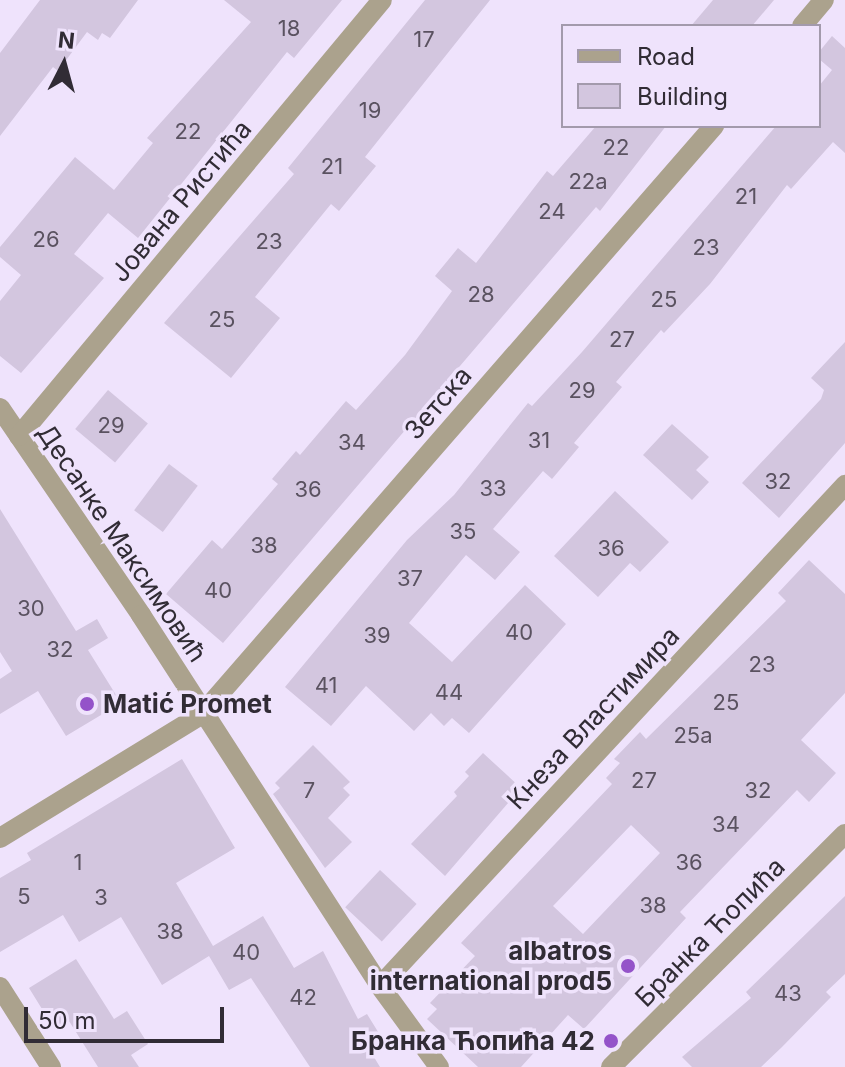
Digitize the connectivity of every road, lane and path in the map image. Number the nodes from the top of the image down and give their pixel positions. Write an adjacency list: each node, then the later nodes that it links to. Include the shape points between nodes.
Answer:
1 (382, 0): 6 (street, Јована Ристића)
2 (824, 0): 3 (street)
3 (804, 24)
4 (712, 128): 8 (street, Зетска)
5 (0, 408): 6 (street, Десанке Максимовић)
6 (19, 436): 8 (street, Десанке Максимовић)
7 (845, 485): 11 (street, Кнеза Властимира)
8 (202, 714): 10 (street, Зетска); 11 (street, Десанке Максимовић)
9 (845, 834): 15 (street, Бранка Ћопића)
10 (0, 838)
11 (380, 986): 14 (street, Десанке Максимовић)
12 (0, 987): 13 (street)
13 (51, 1067)
14 (439, 1067)
15 (611, 1067)

